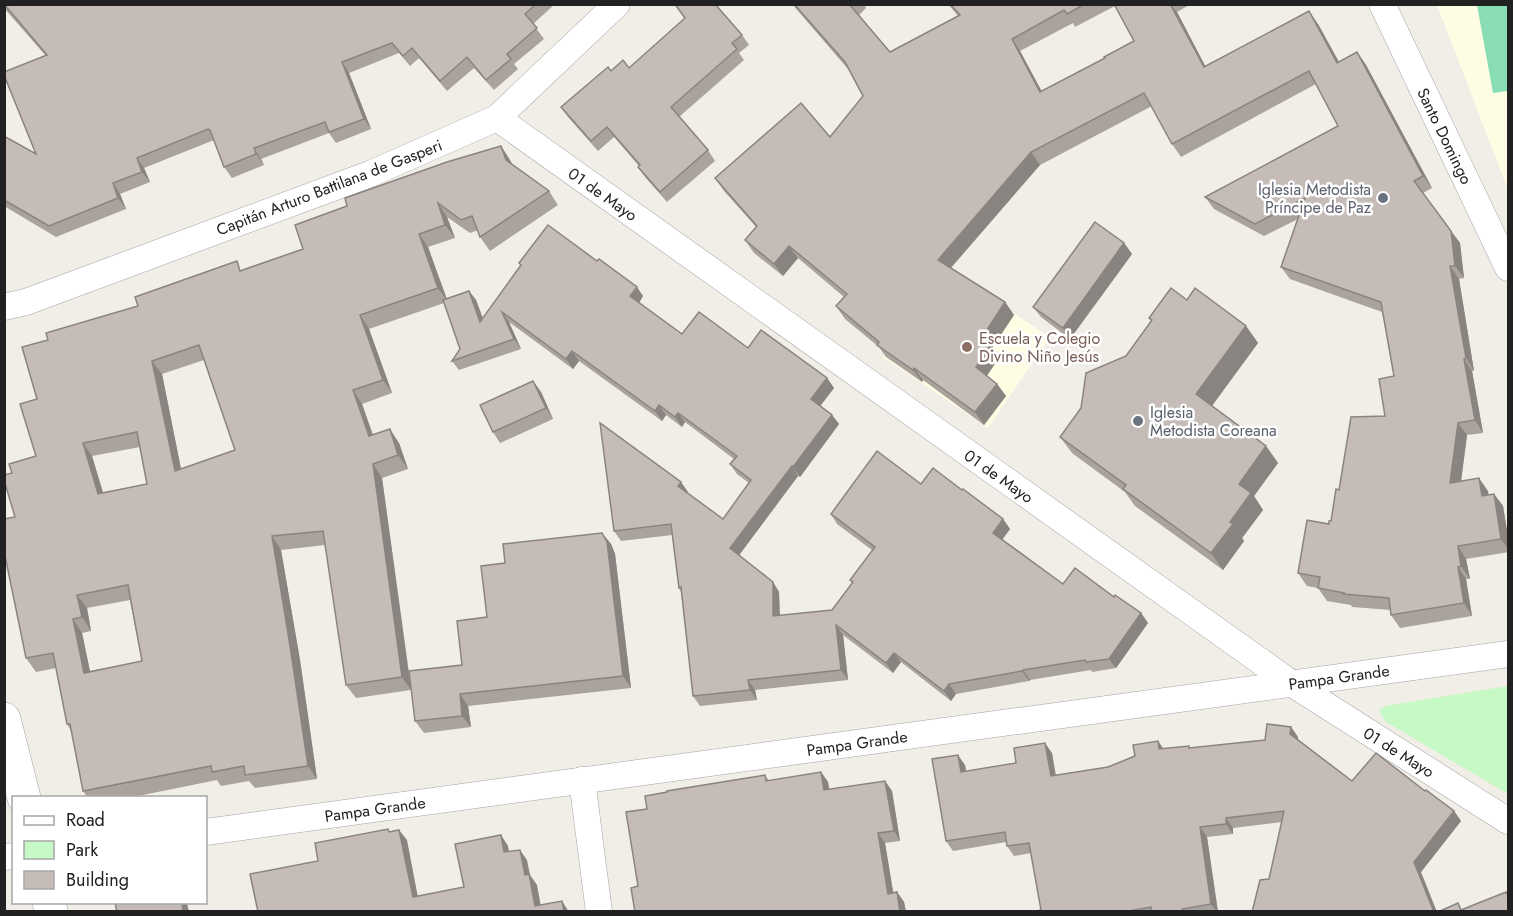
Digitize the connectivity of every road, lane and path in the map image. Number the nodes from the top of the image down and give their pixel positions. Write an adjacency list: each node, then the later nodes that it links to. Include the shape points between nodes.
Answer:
1 (617, 4): 3 (street, Capitán Arturo Battilana de Gasperi)
2 (1382, 4): 4 (street, Santo Domingo)
3 (497, 118): 5 (street, Capitán Arturo Battilana de Gasperi, via 370,174); 7 (street, 01 de Mayo)
4 (1509, 267)
5 (4, 308)
6 (1509, 654): 7 (street, Pampa Grande)
7 (1291, 683): 9 (street, Pampa Grande); 11 (street, 01 de Mayo)
8 (4, 719): 10 (street)
9 (582, 780): 12 (street, Pampa Grande); 13 (street)
10 (23, 796)
11 (1509, 821)
12 (207, 832)
13 (599, 912)

